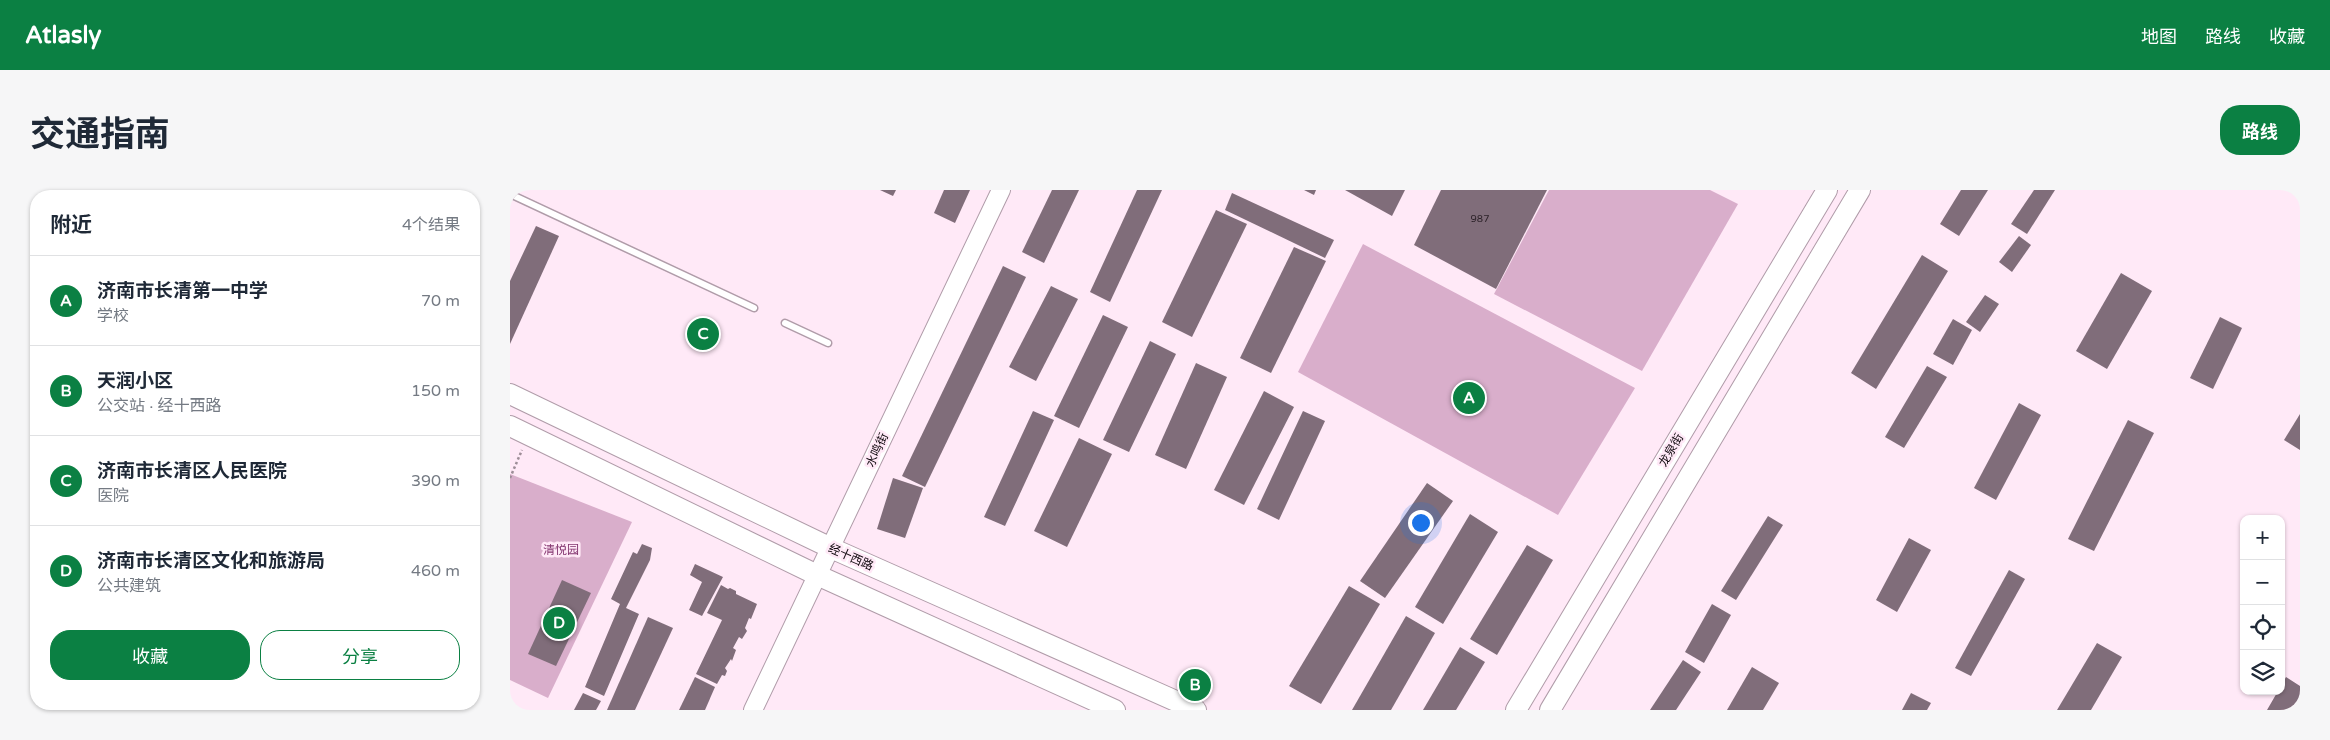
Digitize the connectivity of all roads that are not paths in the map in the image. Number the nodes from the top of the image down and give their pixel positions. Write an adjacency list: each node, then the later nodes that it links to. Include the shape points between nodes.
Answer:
1 (1001, 190): 10 (street, 水鸣街)
2 (1827, 190): 15 (main road, 龙泉街)
3 (1860, 190): 16 (main road)
4 (510, 194): 5 (lane)
5 (754, 308)
6 (785, 323): 7 (lane)
7 (828, 343)
8 (510, 394): 10 (main road, 经十西路)
9 (519, 430): 11 (main road)
10 (831, 548): 11 (street, 水鸣街); 14 (main road, 经十西路)
11 (817, 575): 12 (street, 水鸣街); 13 (main road)
12 (753, 710)
13 (1115, 710)
14 (1196, 710)
15 (1516, 710)
16 (1550, 710)

